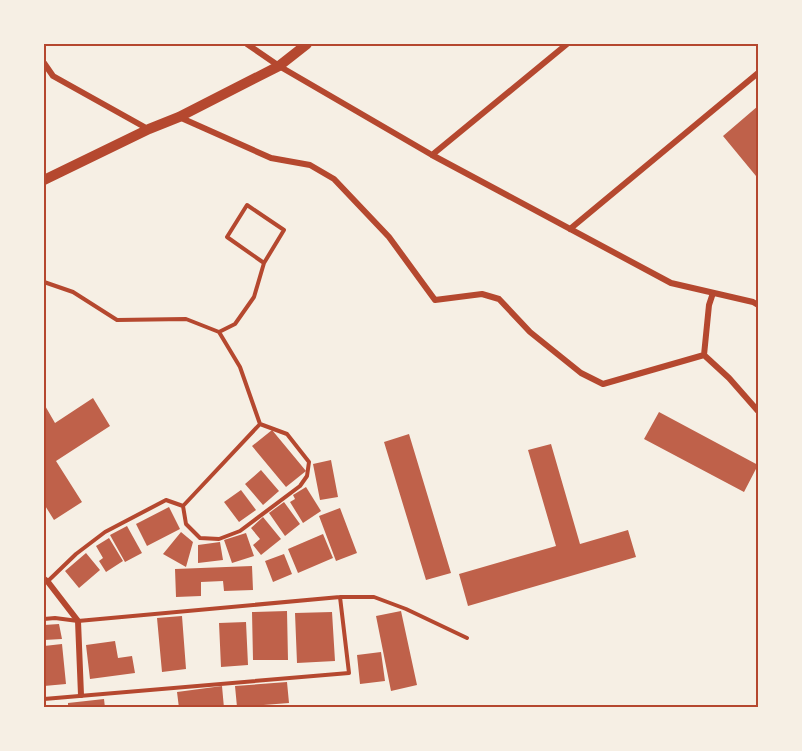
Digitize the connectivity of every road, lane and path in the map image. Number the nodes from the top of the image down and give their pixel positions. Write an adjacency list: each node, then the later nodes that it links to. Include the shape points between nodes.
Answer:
1 (247, 44): 5 (street)
2 (307, 44): 5 (main road)
3 (567, 44): 9 (street)
4 (44, 63): 8 (street, via 53,76)
5 (279, 66): 7 (main road); 9 (street)
6 (759, 73): 11 (street)
7 (179, 117): 8 (main road); 17 (street, via 271,158 310,165 334,179 389,237 435,300 482,294 499,299 530,332 581,373 603,384)
8 (149, 129): 10 (main road)
9 (432, 155): 11 (street)
10 (44, 180)
11 (570, 229): 14 (street, via 671,283)
12 (264, 263): 12 (lane, via 284,230 247,205 227,237); 16 (lane, via 254,297 235,324)
13 (44, 282): 16 (lane, via 73,292 117,320 186,319)
14 (713, 293): 15 (street); 17 (street)
15 (759, 305)
16 (219, 332): 19 (lane, via 240,367)
17 (704, 355): 18 (street)
18 (759, 411)
19 (260, 424): 20 (lane); 20 (lane, via 287,434 309,462 308,476 300,486 240,531 219,539 200,538 186,524)
20 (183, 506): 21 (lane, via 166,501 105,532)
21 (46, 580): 24 (street)
22 (340, 597): 24 (lane); 25 (lane, via 374,597); 26 (lane, via 349,673)
23 (44, 619): 24 (lane)
24 (78, 621): 26 (street)
25 (467, 638)
26 (81, 695): 27 (lane)
27 (44, 699)

